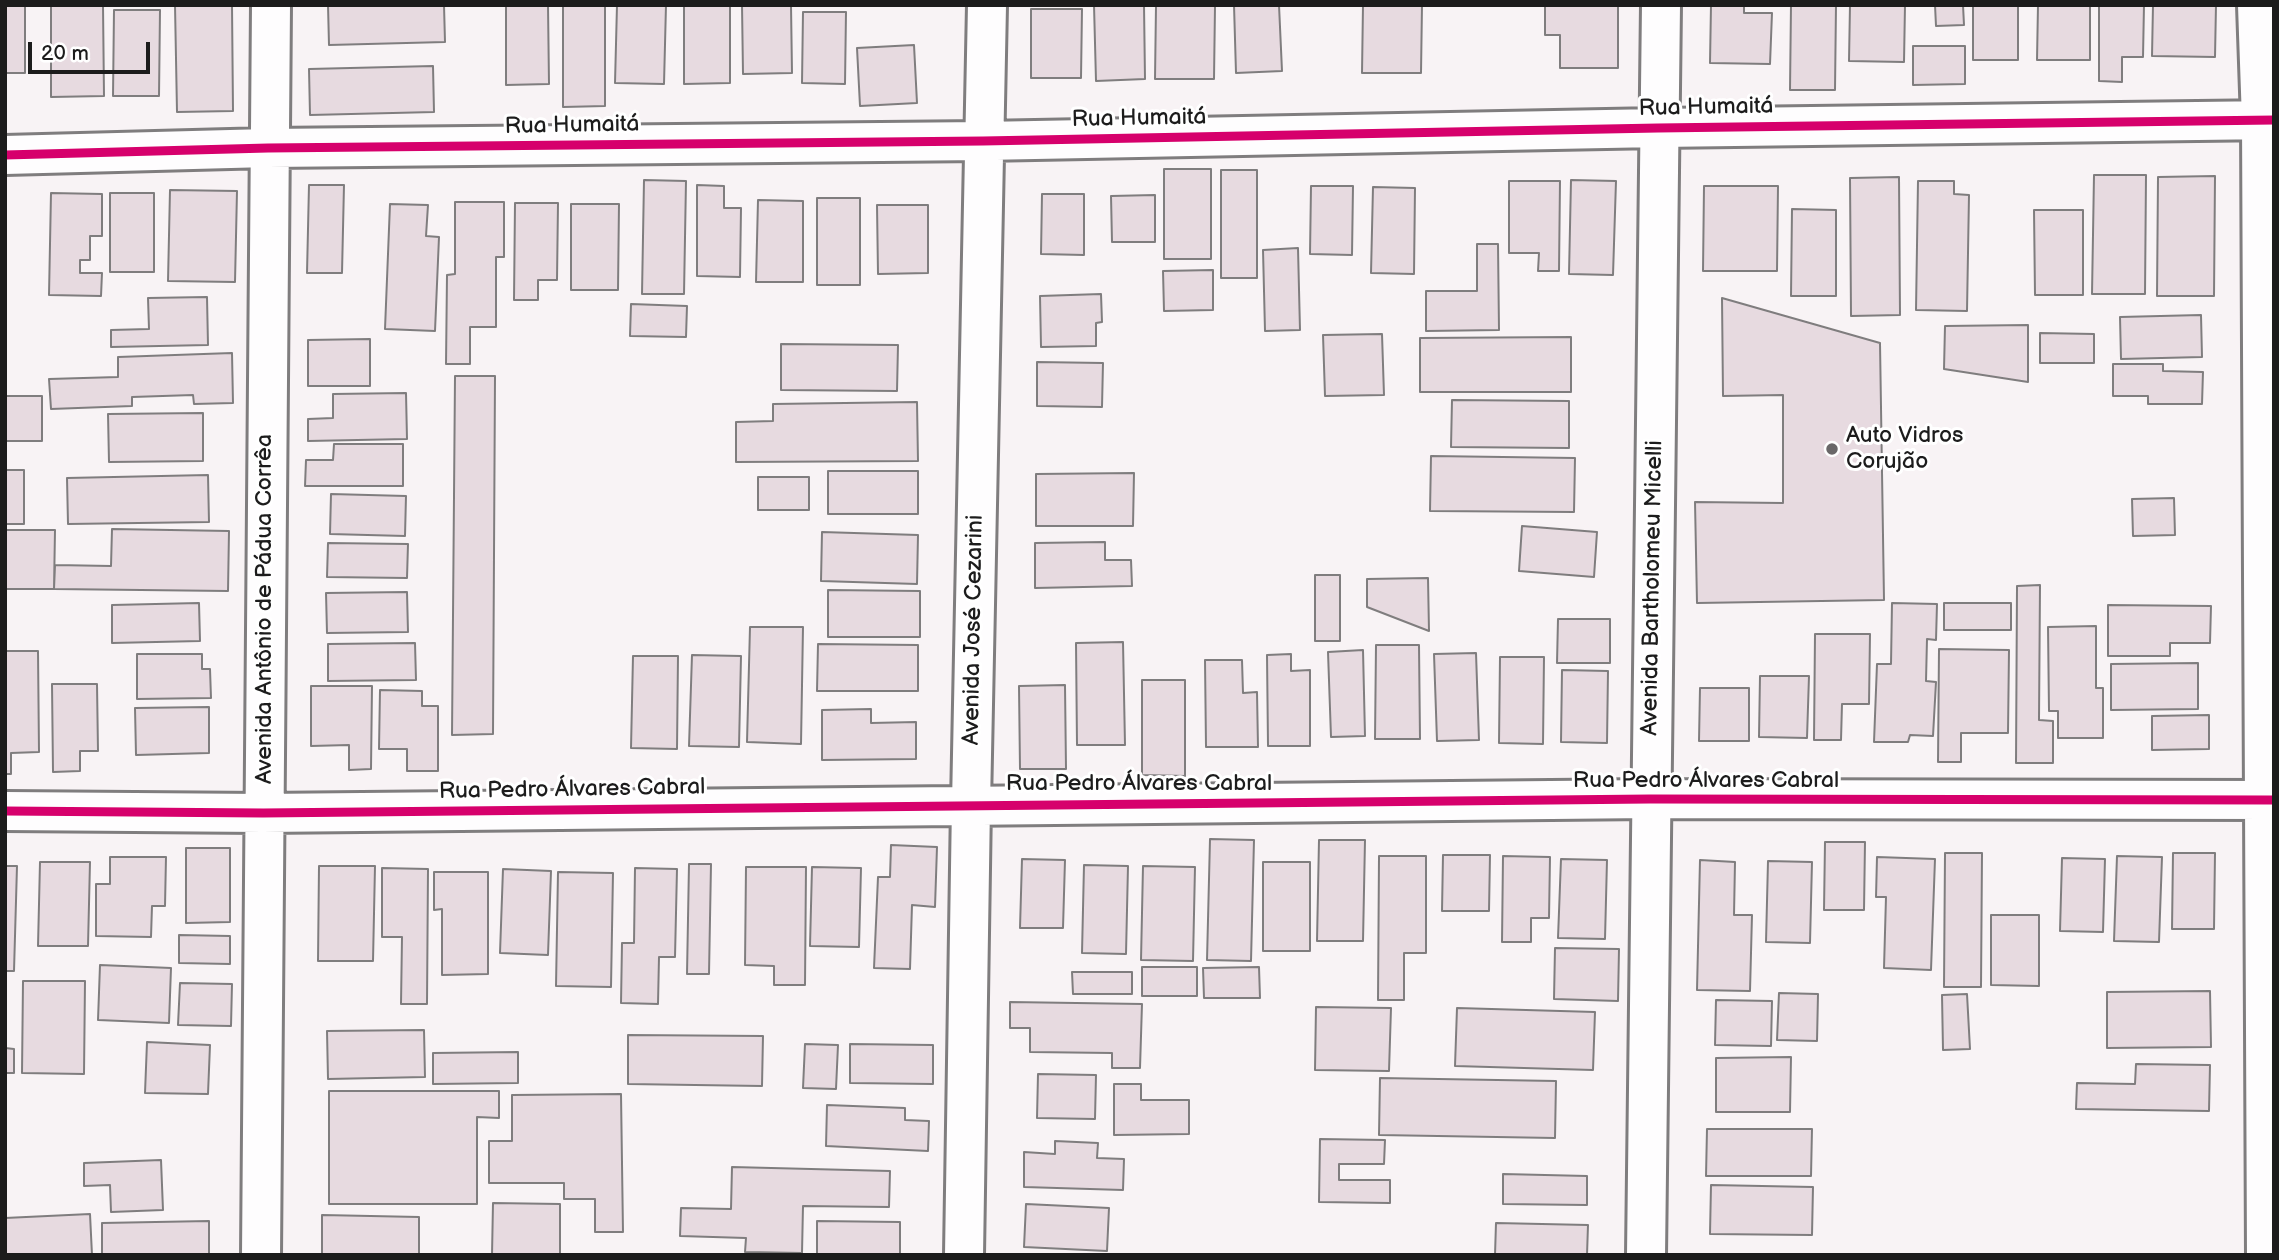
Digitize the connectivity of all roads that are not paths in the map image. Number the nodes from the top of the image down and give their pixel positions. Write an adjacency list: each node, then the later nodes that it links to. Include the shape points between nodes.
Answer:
1 (271, 5): 8 (street, Avenida Antônio de Pádua Corrêa)
2 (987, 5): 7 (street, Avenida José Cezarini)
3 (1661, 5): 6 (street, Avenida Bartholomeu Micelli)
4 (2257, 5): 5 (street)
5 (2267, 120): 6 (street, Rua Humaitá); 11 (street)
6 (1658, 128): 7 (street, Rua Humaitá); 10 (street, Avenida Bartholomeu Micelli)
7 (983, 141): 8 (street, Rua Humaitá); 12 (street, Avenida José Cezarini)
8 (268, 148): 9 (street, Rua Humaitá); 14 (street, Avenida Antônio de Pádua Corrêa)
9 (5, 155)
10 (1650, 799): 11 (street, Rua Pedro Álvares Cabral); 12 (street, Rua Pedro Álvares Cabral); 17 (street, Avenida Bartholomeu Micelli)
11 (2268, 800): 18 (street)
12 (971, 804): 14 (street, Rua Pedro Álvares Cabral); 16 (street, Avenida José Cezarini)
13 (5, 811): 14 (street, Rua Pedro Álvares Cabral)
14 (263, 813): 15 (street, Avenida Antônio de Pádua Corrêa)
15 (261, 1255)
16 (964, 1255)
17 (1646, 1255)
18 (2266, 1255)

